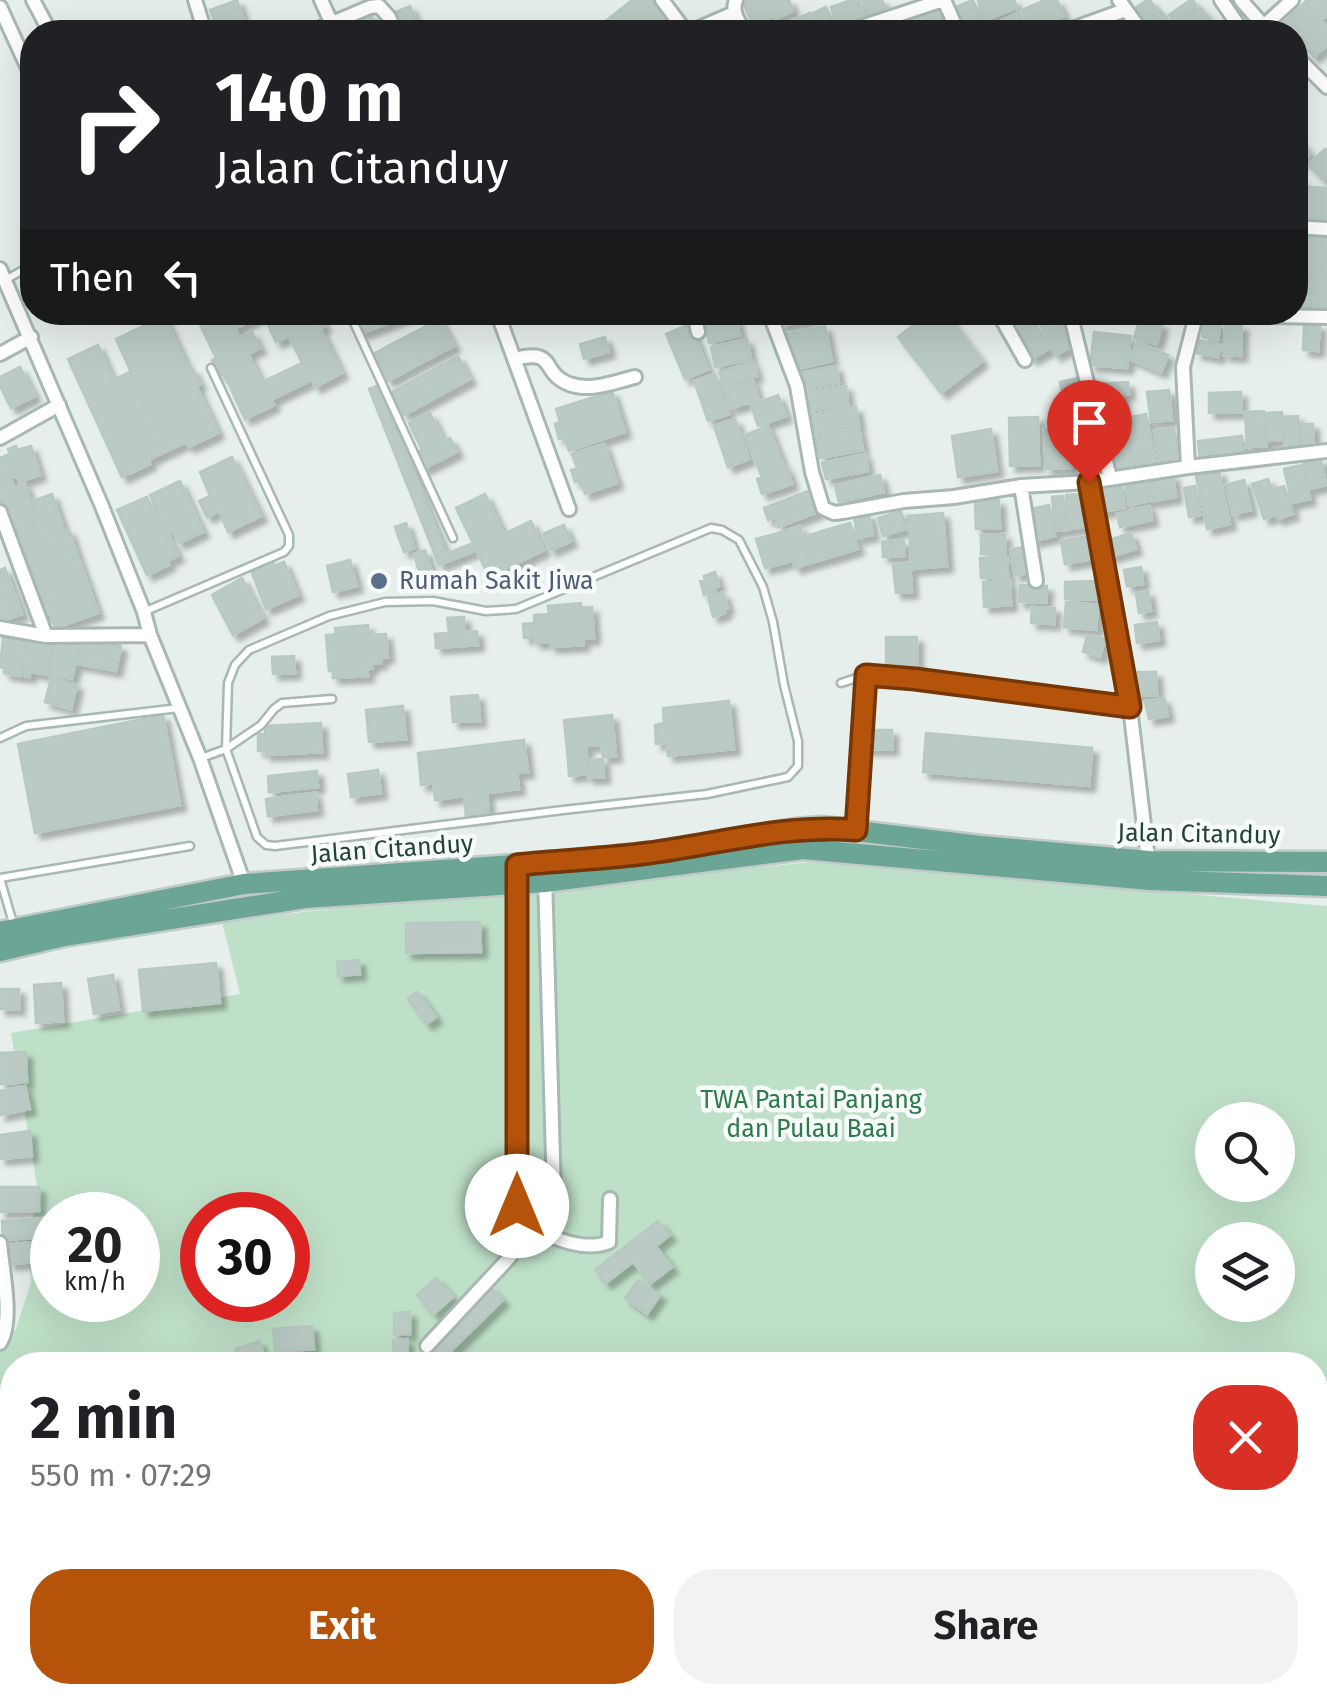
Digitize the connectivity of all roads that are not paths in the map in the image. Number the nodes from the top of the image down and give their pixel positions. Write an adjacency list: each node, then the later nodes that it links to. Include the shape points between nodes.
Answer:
1 (662, 0): 9 (street)
2 (943, 0): 11 (street)
3 (1292, 0): 13 (street)
4 (1122, 5): 12 (street)
5 (0, 7): 15 (street)
6 (735, 7): 10 (street)
7 (340, 20): 8 (street, via 379,6)
8 (390, 20)
9 (678, 20)
10 (711, 20)
11 (882, 20)
12 (1090, 20)
13 (1273, 20)
14 (20, 41): 15 (street)
15 (16, 43): 16 (street)
16 (20, 52)
17 (1308, 68): 18 (street)
18 (1327, 87)
19 (3, 274): 20 (street)
20 (20, 314)
21 (25, 325): 30 (street)
22 (355, 325): 45 (lane)
23 (502, 325): 32 (street)
24 (697, 325): 29 (street)
25 (775, 325): 42 (street, via 796,386 823,508 843,512)
26 (1005, 325): 33 (street)
27 (1073, 325): 40 (street)
28 (1194, 325): 39 (street, via 1183,366)
29 (698, 332)
30 (30, 337): 31 (street); 36 (street)
31 (0, 354)
32 (514, 359): 35 (street, via 539,356 578,386); 43 (street)
33 (1025, 360)
34 (211, 368): 47 (lane, via 289,546)
35 (635, 378)
36 (59, 405): 37 (street); 47 (street)
37 (0, 438)
38 (1327, 451): 39 (street)
39 (1188, 467): 40 (street)
40 (1110, 478): 41 (street)
41 (1089, 482): 42 (street); 54 (street)
42 (1021, 486): 46 (street)
43 (569, 509)
44 (0, 512): 50 (street)
45 (453, 538)
46 (1036, 581)
47 (144, 612): 49 (street)
48 (0, 628): 50 (street)
49 (150, 635): 50 (street); 55 (street)
50 (46, 636)
51 (866, 675): 52 (lane); 54 (lane); 59 (lane)
52 (841, 683)
53 (332, 699): 57 (lane, via 282,703)
54 (1130, 707): 62 (street)
55 (180, 708): 56 (lane, via 26,726); 58 (street)
56 (0, 738)
57 (226, 748): 57 (lane, via 228,683 249,650 329,616 385,602 516,609 711,528 739,540 764,588 798,766 788,777 707,794 275,846 257,837); 58 (lane)
58 (200, 758): 66 (street)
59 (856, 830): 62 (main road, Jalan Citanduy); 63 (main road, Jalan Citanduy, via 795,829)
60 (190, 846): 65 (lane)
61 (1327, 862): 62 (main road, Jalan Citanduy)
62 (1150, 871): 63 (main road, Jalan Citanduy, via 804,849); 67 (main road, Jalan Citanduy)
63 (545, 872): 64 (main road, Jalan Citanduy); 71 (street, via 554,1195 548,1217)
64 (517, 874): 66 (main road, Jalan Citanduy); 69 (main road, Jalan Citanduy, via 305,898); 71 (street, via 517,1206)
65 (0, 877): 68 (lane)
66 (244, 884): 68 (main road, Jalan Citanduy)
67 (1327, 886)
68 (7, 930)
69 (0, 951)
70 (610, 1199): 71 (street, via 604,1245)
71 (533, 1230): 74 (street)
72 (0, 1243): 73 (street, via 7,1322)
73 (0, 1343)
74 (427, 1346)

